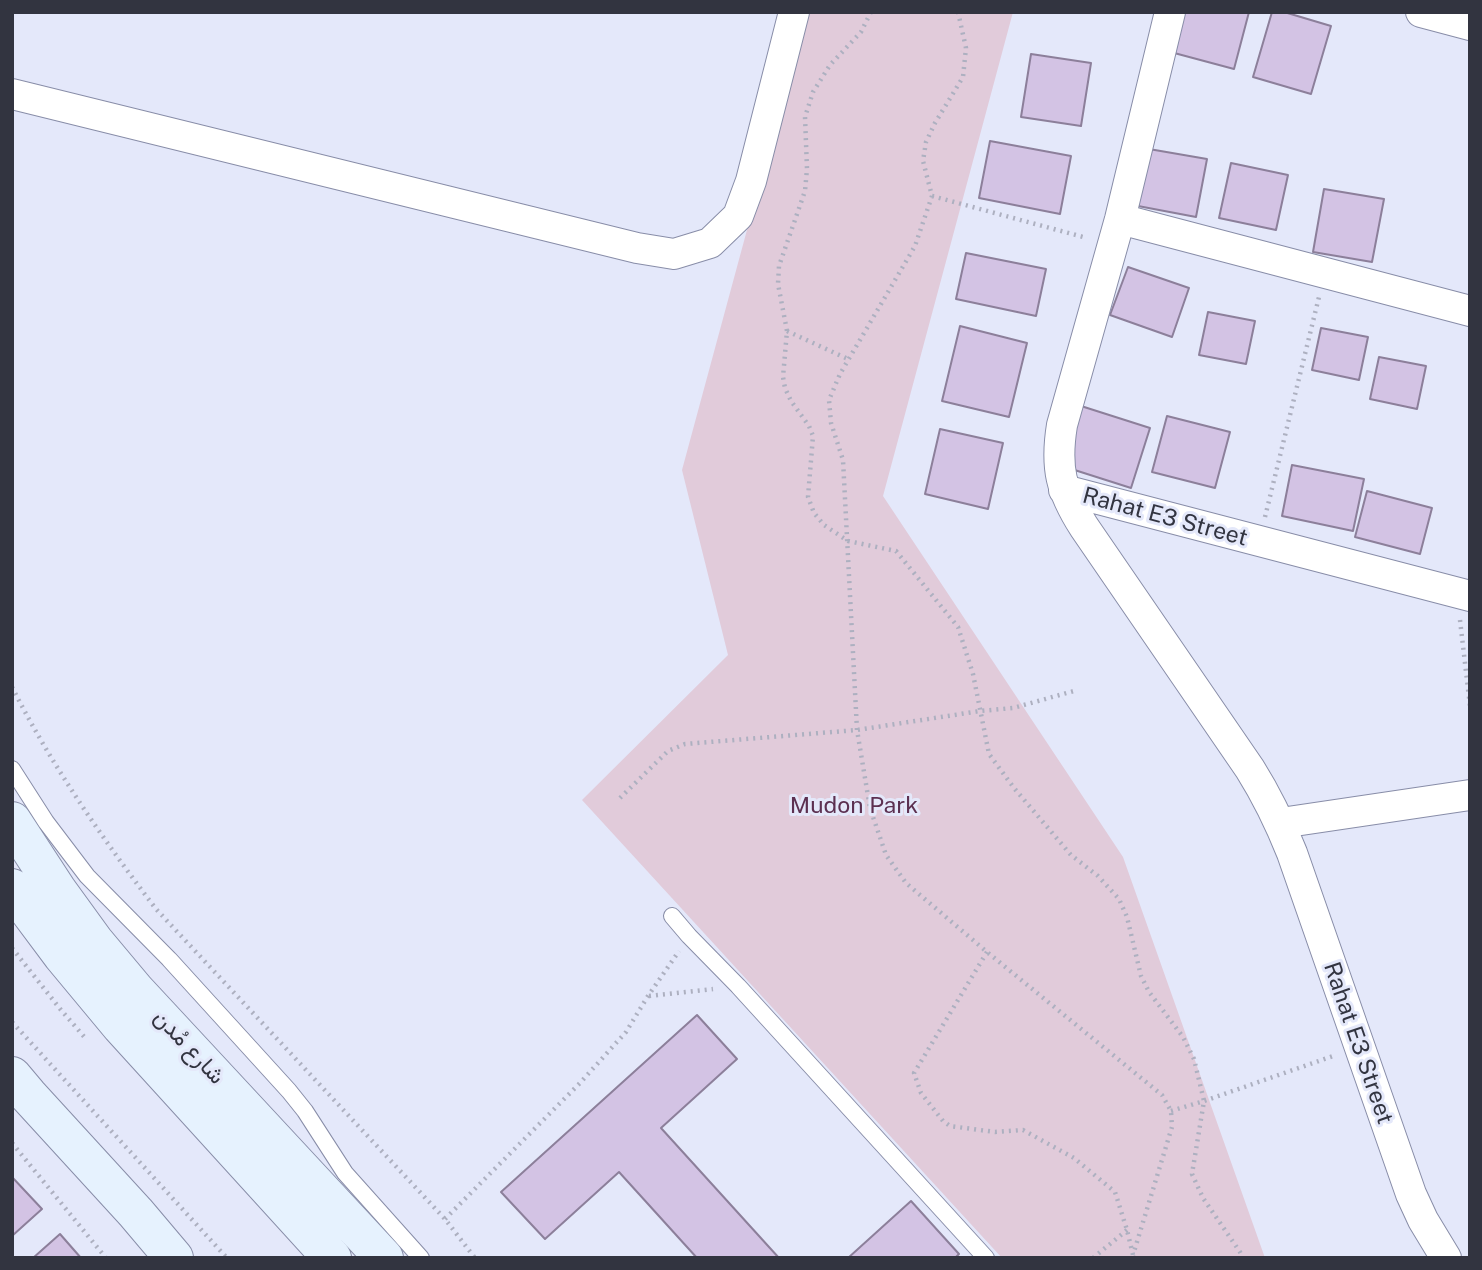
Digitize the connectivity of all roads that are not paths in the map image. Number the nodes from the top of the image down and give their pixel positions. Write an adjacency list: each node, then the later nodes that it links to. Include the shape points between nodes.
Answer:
1 (794, 12): 5 (street, via 738,216 710,243 674,254)
2 (1170, 12): 6 (street, Rahat E3 Street)
3 (1421, 12): 4 (street)
4 (1469, 33)
5 (12, 94)
6 (1116, 232): 7 (street, via 1325,273); 8 (street, Rahat E3 Street, via 1062,425 1058,447)
7 (1470, 311)
8 (1064, 490): 9 (street, Rahat E3 Street); 13 (street, Rahat E3 Street, via 1084,527 1250,769)
9 (1463, 594)
10 (12, 769): 20 (lane, via 87,876 289,1091 345,1173)
11 (1470, 795): 13 (street)
12 (12, 821): 19 (street, شارع مُدن, via 94,941 135,990)
13 (1280, 823): 22 (street, Rahat E3 Street, via 1411,1194)
14 (12, 888): 18 (street, شارع مُدن, via 121,1026)
15 (672, 916): 21 (lane)
16 (12, 1076): 17 (street)
17 (174, 1258)
18 (332, 1258)
19 (384, 1258)
20 (421, 1258)
21 (986, 1258)
22 (1446, 1258)

